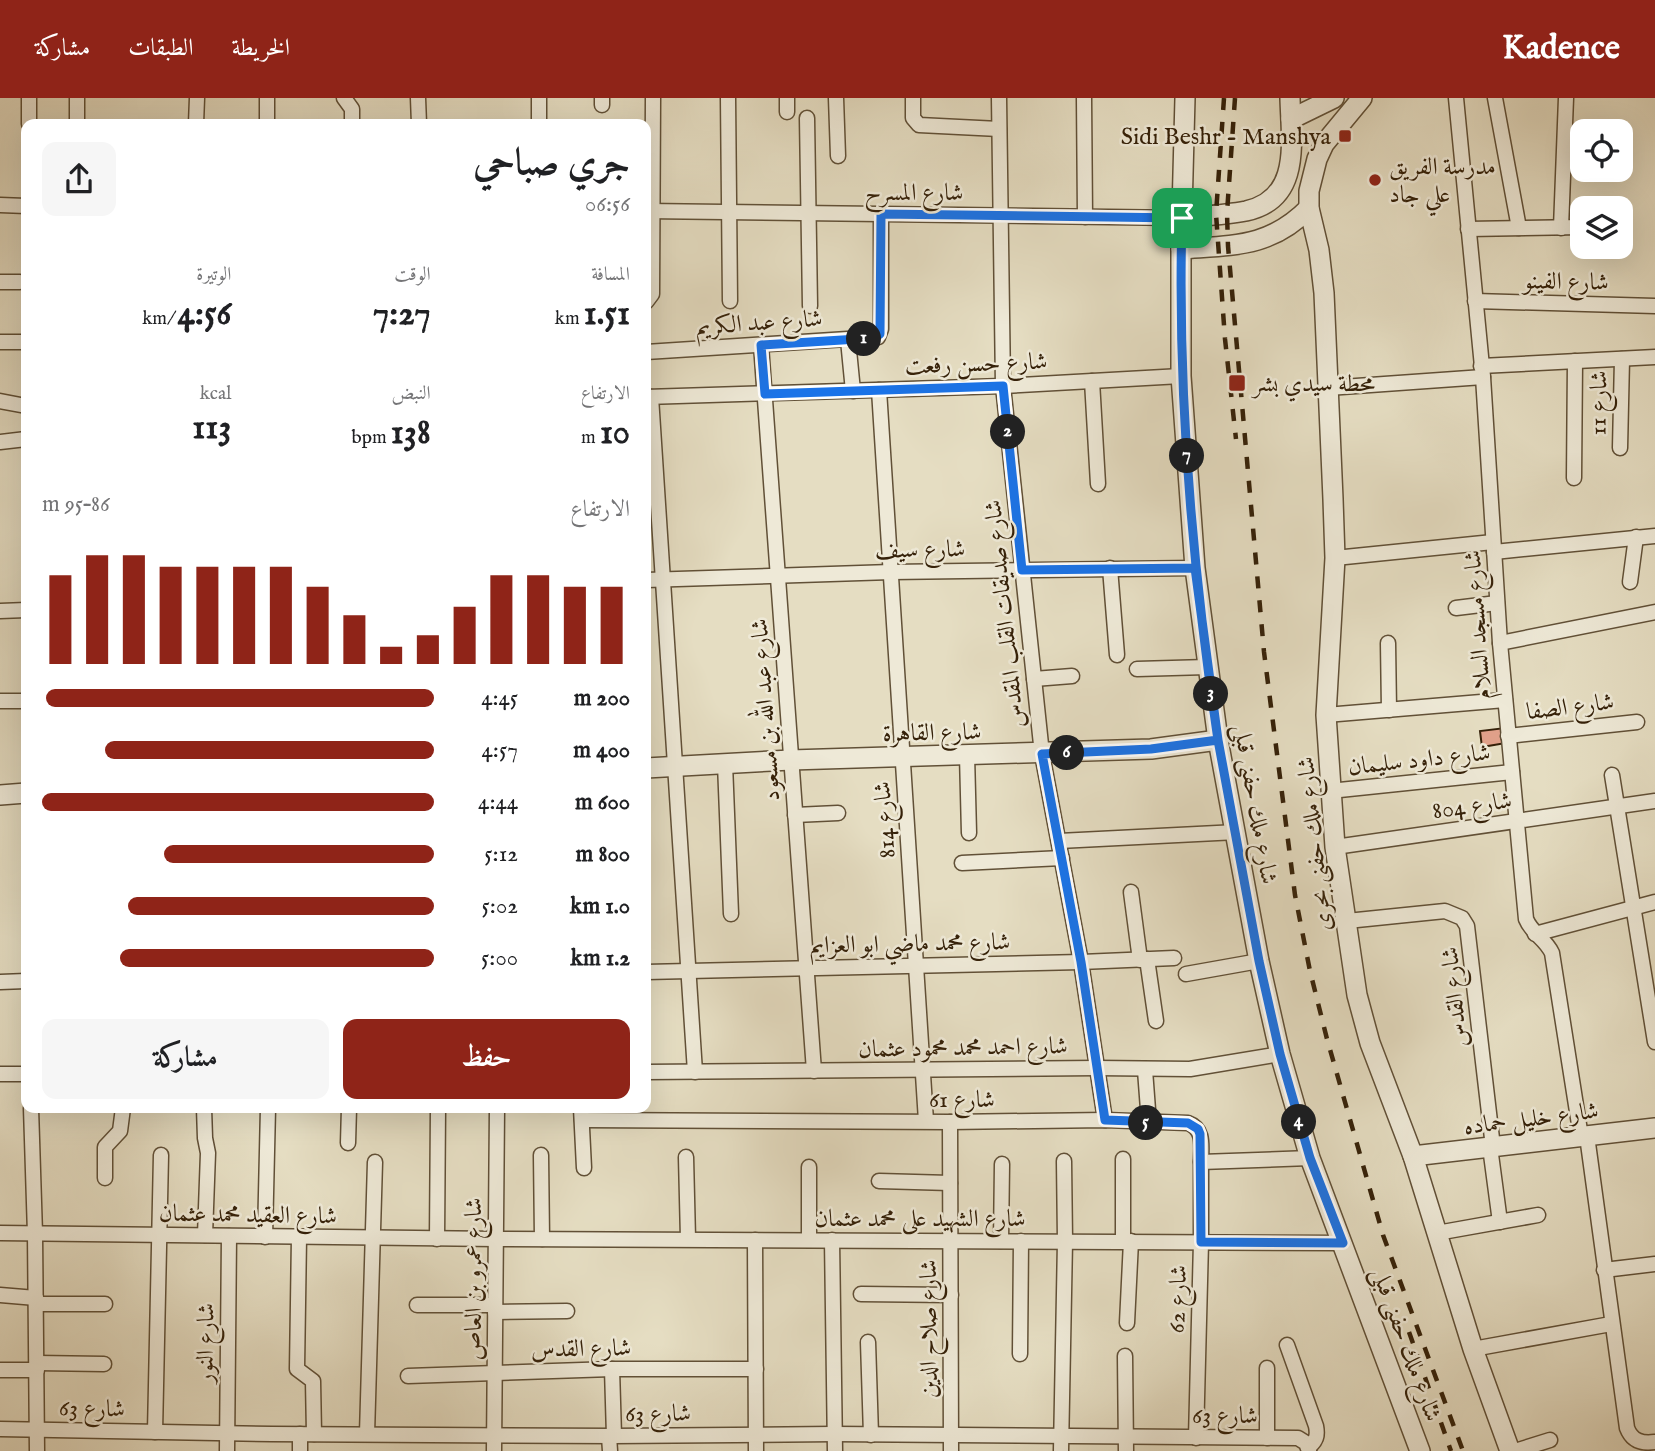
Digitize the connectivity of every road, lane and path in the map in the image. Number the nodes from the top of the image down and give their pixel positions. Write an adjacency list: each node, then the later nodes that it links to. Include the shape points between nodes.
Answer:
1 (29, 98): 22 (street)
2 (77, 98): 23 (street)
3 (197, 98): 24 (street)
4 (267, 98): 25 (street)
5 (344, 98): 26 (street, via 352,109)
6 (418, 98): 27 (street)
7 (539, 98): 28 (street)
8 (653, 98): 31 (street)
9 (728, 98): 37 (street)
10 (836, 98): 32 (street)
11 (913, 98): 30 (street, via 913,118 919,125)
12 (999, 98): 30 (street, شارع صديقات القلب المقدس)
13 (1084, 98): 41 (street)
14 (1185, 98): 42 (street, شارع ملك حفنى قبلى)
15 (1290, 98): 29 (street)
16 (1334, 98): 29 (street)
17 (1362, 98): 35 (street, شارع ملك حفنى بحرى, via 1334,130 1317,159)
18 (1455, 98): 46 (street, شارع مسجد السلام)
19 (1495, 98): 43 (street)
20 (1566, 98): 44 (street)
21 (807, 118): 38 (street)
22 (29, 119)
23 (77, 119)
24 (196, 119)
25 (267, 119)
26 (352, 119)
27 (419, 119)
28 (539, 119)
29 (1291, 119): 42 (street, via 1290,166 1268,202 1244,211)
30 (999, 129): 40 (street, شارع صديقات القلب المقدس)
31 (651, 154)
32 (838, 156)
33 (0, 205): 34 (street)
34 (21, 206)
35 (1310, 208): 47 (street, via 1282,232 1259,241); 68 (street, شارع ملك حفنى بحرى, via 1322,271)
36 (651, 211): 37 (street, شارع المسرح)
37 (729, 213): 38 (street, شارع المسرح); 52 (street)
38 (808, 214): 39 (street, شارع المسرح); 54 (street)
39 (881, 214): 40 (street, شارع المسرح); 56 (street, شارع عبد الكريم, via 880,334)
40 (1001, 215): 41 (street, شارع المسرح); 67 (street, شارع صديقات القلب المقدس)
41 (1085, 217): 42 (street, شارع المسرح)
42 (1182, 218): 47 (street, شارع ملك حفنى قبلى)
43 (1519, 228): 44 (street); 46 (street)
44 (1561, 228): 45 (street)
45 (1570, 228)
46 (1468, 229): 53 (street, شارع مسجد السلام)
47 (1181, 249): 65 (street, شارع ملك حفنى قبلى)
48 (651, 266): 51 (street)
49 (0, 282): 50 (street)
50 (20, 282)
51 (651, 295)
52 (730, 301)
53 (1475, 302): 55 (street, شارع الفينو); 64 (street, شارع مسجد السلام)
54 (810, 306)
55 (1655, 306)
56 (848, 340): 59 (street, شارع عبد الكريم); 70 (street)
57 (0, 342): 58 (street)
58 (21, 342)
59 (761, 345): 60 (street, شارع عبد الكريم); 71 (street, شارع عبد الله بن مسعود)
60 (651, 352)
61 (1655, 357): 62 (street)
62 (1622, 359): 63 (street); 78 (street, شارع 11)
63 (1575, 361): 64 (street); 79 (street)
64 (1482, 372): 68 (street); 83 (street, شارع مسجد السلام)
65 (1181, 376): 66 (street, شارع حسن رفعت); 86 (street, شارع ملك حفنى قبلى)
66 (1093, 381): 67 (street, شارع حسن رفعت); 80 (street)
67 (1003, 386): 69 (street, شارع حسن رفعت); 87 (street, شارع صديقات القلب المقدس)
68 (1328, 388): 84 (street, شارع ملك حفنى بحرى)
69 (879, 390): 70 (street, شارع حسن رفعت); 88 (street, شارع 814)
70 (853, 391): 71 (street, شارع حسن رفعت)
71 (765, 394): 72 (street, شارع حسن رفعت); 89 (street, شارع عبد الله بن مسعود)
72 (651, 397)
73 (0, 401): 74 (street)
74 (21, 405)
75 (651, 433): 90 (street)
76 (21, 440): 77 (street)
77 (0, 442)
78 (1620, 448)
79 (1574, 478)
80 (1098, 484)
81 (1655, 536): 82 (street)
82 (1636, 537): 83 (street); 92 (street)
83 (1493, 547): 84 (street); 93 (street, شارع مسجد السلام)
84 (1335, 558): 109 (street, شارع ملك حفنى بحرى)
85 (1110, 568): 86 (street, شارع سيف); 87 (street, شارع سيف); 100 (street)
86 (1195, 568): 101 (street, شارع ملك حفنى قبلى)
87 (1022, 570): 88 (street, شارع سيف); 104 (street, شارع صديقات القلب المقدس)
88 (891, 572): 89 (street, شارع سيف); 115 (street, شارع 814)
89 (778, 575): 90 (street, شارع سيف); 116 (street, شارع عبد الله بن مسعود)
90 (663, 579): 91 (street, شارع سيف); 118 (street)
91 (651, 580)
92 (1630, 582)
93 (1497, 603): 94 (street); 99 (street, شارع مسجد السلام)
94 (1456, 608)
95 (21, 610): 96 (street)
96 (0, 611)
97 (1655, 612): 99 (street)
98 (1388, 643): 108 (street)
99 (1500, 643): 105 (street, شارع مسجد السلام)
100 (1117, 655)
101 (1207, 667): 102 (street); 112 (street, شارع ملك حفنى قبلى)
102 (1137, 669)
103 (1072, 676): 104 (street)
104 (1034, 679): 113 (street, شارع صديقات القلب المقدس)
105 (1505, 700): 108 (street); 111 (street, شارع مسجد السلام)
106 (0, 701): 107 (street)
107 (21, 701)
108 (1389, 709): 109 (street)
109 (1326, 715): 122 (street, شارع ملك حفنى بحرى)
110 (1637, 722): 111 (street, شارع الصفا)
111 (1508, 736): 120 (street, شارع مسجد السلام)
112 (1218, 740): 113 (street, شارع القاهرة, via 1151,749); 130 (street, شارع ملك حفنى قبلى)
113 (1042, 754): 114 (street, شارع القاهرة); 132 (street, شارع صديقات القلب المقدس)
114 (967, 755): 115 (street, شارع القاهرة); 131 (street)
115 (903, 757): 116 (street, شارع القاهرة); 146 (street, شارع 814)
116 (791, 760): 117 (street, شارع القاهرة); 128 (street, شارع عبد الله بن مسعود)
117 (725, 764): 118 (street, شارع القاهرة); 139 (street)
118 (675, 766): 119 (street, شارع القاهرة); 148 (street)
119 (651, 768)
120 (1512, 772): 122 (street, شارع داود سليمان); 129 (street, شارع مسجد السلام)
121 (1612, 775): 126 (street)
122 (1330, 791): 133 (street, شارع ملك حفنى بحرى)
123 (21, 793): 124 (street)
124 (0, 795)
125 (1655, 802): 126 (street, شارع 804)
126 (1616, 807): 129 (street, شارع 804); 138 (street)
127 (838, 813): 128 (street)
128 (795, 815): 147 (street, شارع عبد الله بن مسعود)
129 (1516, 822): 133 (street, شارع 804); 141 (street, شارع مسجد السلام, via 1525,919)
130 (1237, 832): 132 (street); 144 (street, شارع ملك حفنى قبلى)
131 (969, 833)
132 (1059, 841): 134 (street, شارع صديقات القلب المقدس)
133 (1335, 847): 140 (street, شارع ملك حفنى بحرى)
134 (1062, 858): 135 (street); 145 (street, شارع صديقات القلب المقدس)
135 (962, 863)
136 (1130, 892): 143 (street)
137 (1655, 902): 138 (street)
138 (1632, 908): 141 (street); 154 (street)
139 (731, 914)
140 (1347, 921): 179 (street, شارع القدس, via 1445,911 1467,926); 182 (street, شارع ملك حفنى بحرى, via 1357,995 1370,1043)
141 (1535, 934): 177 (street, شارع مسجد السلام, via 1552,953)
142 (1174, 958): 143 (street, شارع محمد ماضي ابو العزايم)
143 (1144, 959): 145 (street, شارع محمد ماضي ابو العزايم); 153 (street)
144 (1259, 961): 150 (street); 155 (street, شارع ملك حفنى قبلى)
145 (1081, 962): 146 (street, شارع محمد ماضي ابو العزايم); 156 (street, شارع صديقات القلب المقدس)
146 (916, 965): 147 (street, شارع محمد ماضي ابو العزايم); 158 (street, شارع 814)
147 (806, 968): 148 (street, شارع محمد ماضي ابو العزايم); 161 (street, شارع عبد الله بن مسعود)
148 (689, 971): 149 (street, شارع محمد ماضي ابو العزايم); 160 (street)
149 (651, 972)
150 (1186, 974)
151 (21, 981): 152 (street)
152 (0, 982)
153 (1156, 1021)
154 (1655, 1042)
155 (1280, 1054): 157 (street, شارع احمد محمد محمود عثمان, via 1213,1066); 184 (street, شارع ملك حفنى قبلى)
156 (1097, 1068): 157 (street, شارع احمد محمد محمود عثمان); 158 (street, شارع احمد محمد محمود عثمان); 172 (street, شارع صديقات القلب المقدس)
157 (1145, 1070): 175 (street)
158 (923, 1071): 161 (street, شارع احمد محمد محمود عثمان); 173 (street, شارع 814)
159 (651, 1072): 160 (street, شارع احمد محمد محمود عثمان)
160 (695, 1072): 161 (street, شارع احمد محمد محمود عثمان)
161 (814, 1072)
162 (0, 1074): 163 (street)
163 (21, 1074)
164 (31, 1113): 199 (street)
165 (122, 1113): 192 (street, via 120,1131 105,1147)
166 (204, 1113): 200 (street, via 208,1153)
167 (268, 1113): 203 (street)
168 (349, 1113): 178 (street)
169 (438, 1113): 206 (street)
170 (497, 1113): 207 (street, شارع عمرو بن العاص)
171 (582, 1114): 173 (street, شارع 61); 191 (street)
172 (1105, 1120): 174 (street, شارع 61); 175 (street, شارع 61)
173 (926, 1121): 174 (street, شارع 61)
174 (950, 1122): 194 (street, شارع صلاح الدين)
175 (1149, 1123): 187 (street, شارع 61, via 1193,1125 1200,1134)
176 (1655, 1128): 177 (street, شارع خليل حماده)
177 (1584, 1136): 179 (street, شارع خليل حماده); 221 (street, شارع مسجد السلام)
178 (348, 1143)
179 (1491, 1147): 182 (street, شارع خليل حماده); 196 (street, شارع القدس)
180 (161, 1155): 201 (street)
181 (541, 1155): 208 (street)
182 (1413, 1156): 198 (street, شارع ملك حفنى بحرى)
183 (686, 1157): 209 (street)
184 (1310, 1158): 187 (street); 219 (street, شارع ملك حفنى قبلى)
185 (1123, 1159): 217 (street)
186 (1064, 1161): 216 (street)
187 (1201, 1162): 218 (street, شارع 62)
188 (375, 1163): 205 (street)
189 (1002, 1164): 214 (street)
190 (809, 1167): 211 (street)
191 (584, 1168)
192 (104, 1178)
193 (879, 1181): 194 (street)
194 (950, 1183): 213 (street, شارع صلاح الدين)
195 (1538, 1216): 196 (street)
196 (1500, 1222): 198 (street)
197 (0, 1233): 199 (street, شارع العقيد محمد عثمان)
198 (1437, 1233): 234 (street, شارع ملك حفنى بحرى)
199 (35, 1234): 201 (street, شارع العقيد محمد عثمان); 225 (street)
200 (205, 1235): 201 (street, شارع العقيد محمد عثمان); 202 (street, شارع العقيد محمد عثمان)
201 (159, 1236): 247 (street)
202 (229, 1236): 203 (street, شارع العقيد محمد عثمان); 248 (street, شارع النور)
203 (265, 1237): 204 (street, شارع العقيد محمد عثمان)
204 (299, 1237): 205 (street, شارع العقيد محمد عثمان); 249 (street, via 297,1369 313,1381)
205 (373, 1238): 206 (street, شارع العقيد محمد عثمان); 250 (street)
206 (438, 1238): 207 (street, شارع العقيد محمد عثمان)
207 (496, 1239): 208 (street, شارع الشهيد على محمد عثمان); 228 (street, شارع عمرو بن العاص)
208 (542, 1239): 209 (street, شارع الشهيد على محمد عثمان)
209 (688, 1239): 210 (street, شارع الشهيد على محمد عثمان)
210 (755, 1240): 211 (street, شارع الشهيد على محمد عثمان); 239 (street)
211 (809, 1240): 212 (street, شارع الشهيد على محمد عثمان)
212 (832, 1240): 213 (street, شارع الشهيد على محمد عثمان); 251 (street)
213 (951, 1240): 214 (street, شارع الشهيد على محمد عثمان); 224 (street, شارع صلاح الدين)
214 (1001, 1241): 215 (street, شارع الشهيد على محمد عثمان)
215 (1021, 1241): 216 (street, شارع الشهيد على محمد عثمان); 235 (street)
216 (1065, 1241): 217 (street, شارع الشهيد على محمد عثمان); 263 (street)
217 (1127, 1241): 218 (street, شارع الشهيد على محمد عثمان); 230 (street)
218 (1201, 1242): 219 (street, شارع الشهيد على محمد عثمان); 261 (street, شارع 62)
219 (1343, 1243): 277 (street, شارع ملك حفنى قبلى)
220 (1655, 1264): 221 (street)
221 (1604, 1270): 231 (street, شارع مسجد السلام)
222 (861, 1294): 224 (street)
223 (0, 1295): 225 (street)
224 (951, 1295): 257 (street, شارع صلاح الدين)
225 (36, 1301): 226 (street); 238 (street)
226 (105, 1304)
227 (417, 1305): 228 (street)
228 (495, 1308): 229 (street); 243 (street, شارع عمرو بن العاص)
229 (567, 1311)
230 (1127, 1323)
231 (1611, 1324): 234 (street); 266 (street, شارع مسجد السلام, via 1627,1429 1630,1436)
232 (868, 1342): 255 (street)
233 (1287, 1345): 267 (street, via 1317,1426)
234 (1473, 1349): 278 (street, شارع ملك حفنى بحرى)
235 (1020, 1354)
236 (1125, 1356): 264 (street)
237 (104, 1364): 238 (street)
238 (37, 1366): 242 (street); 246 (street)
239 (756, 1368): 241 (street, شارع القدس); 254 (street)
240 (1268, 1368): 258 (street)
241 (612, 1369): 243 (street, شارع القدس); 260 (street)
242 (0, 1370)
243 (495, 1372): 244 (street, شارع القدس); 252 (street, شارع عمرو بن العاص)
244 (408, 1376)
245 (0, 1429): 246 (street, شارع 63)
246 (38, 1430): 247 (street, شارع 63); 268 (street)
247 (155, 1432): 248 (street, شارع 63)
248 (227, 1433): 249 (street, شارع 63); 269 (street, شارع النور)
249 (307, 1434): 250 (street, شارع 63); 270 (street)
250 (367, 1434): 252 (street, شارع 63)
251 (834, 1434): 254 (street, شارع 63); 255 (street, شارع 63); 274 (street)
252 (495, 1435): 260 (street, شارع 63); 271 (street, شارع عمرو بن العاص)
253 (681, 1435): 254 (street, شارع 63); 260 (street, شارع 63); 272 (street)
254 (756, 1435): 273 (street)
255 (871, 1435): 256 (street, شارع 63)
256 (900, 1435): 257 (street, شارع 63); 275 (street)
257 (952, 1436): 262 (street, شارع 63); 276 (street, شارع صلاح الدين)
258 (1267, 1438): 265 (street, شارع 63); 267 (street, شارع 63, via 1298,1438)
259 (1550, 1440): 278 (street)
260 (611, 1441)
261 (1189, 1442): 264 (street, شارع 63); 265 (street, شارع 63)
262 (988, 1444): 263 (street, شارع 63)
263 (1061, 1444): 264 (street, شارع 63)
264 (1126, 1444)
265 (1232, 1444)
266 (1650, 1445)
267 (1309, 1449)
268 (37, 1451)
269 (227, 1451)
270 (299, 1451)
271 (494, 1451)
272 (681, 1451)
273 (756, 1451)
274 (835, 1451)
275 (900, 1451)
276 (951, 1451)
277 (1420, 1451)
278 (1513, 1451)

